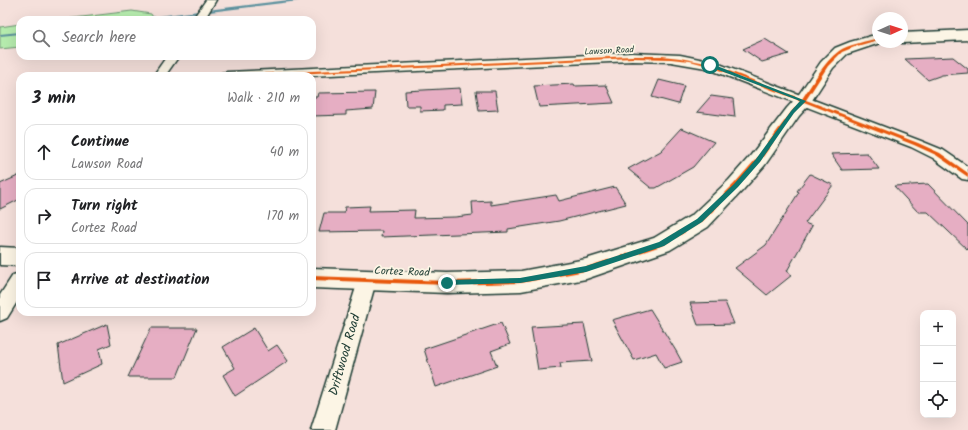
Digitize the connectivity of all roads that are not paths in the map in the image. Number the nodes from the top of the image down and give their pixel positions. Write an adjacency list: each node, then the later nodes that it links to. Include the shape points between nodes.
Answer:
1 (211, 0): 2 (street)
2 (201, 16)
3 (968, 35): 4 (street)
4 (908, 38)
5 (872, 41): 9 (street, Cortez Road, via 856,44 841,51 827,65)
6 (170, 60): 7 (street)
7 (162, 72)
8 (315, 72): 9 (street, Lawson Road, via 668,56 710,65)
9 (803, 101): 10 (street, Lawson Road, via 938,154); 14 (street, Cortez Road, via 736,186 700,221 662,244 586,269 520,280 447,283)
10 (968, 176)
11 (0, 256): 12 (street)
12 (16, 257)
13 (316, 278): 14 (street, Cortez Road)
14 (368, 281): 17 (street, Driftwood Road)
15 (16, 288): 16 (street)
16 (0, 312)
17 (324, 430)

